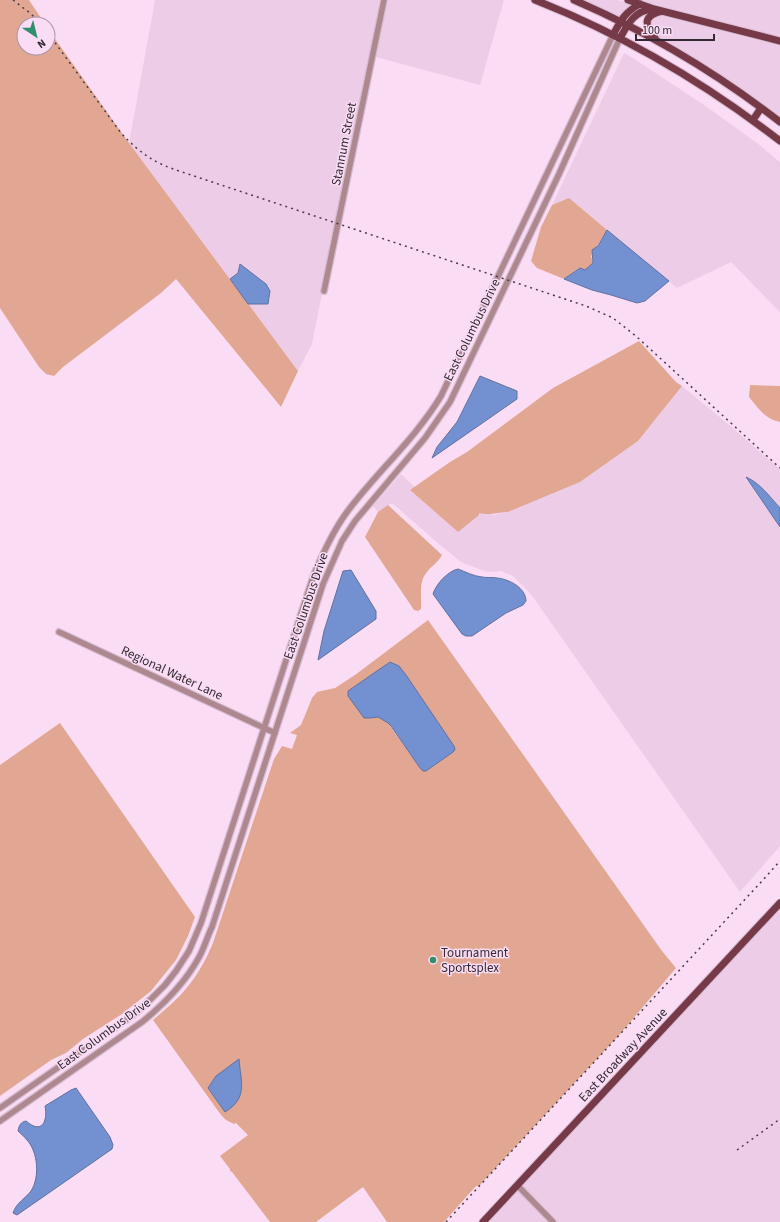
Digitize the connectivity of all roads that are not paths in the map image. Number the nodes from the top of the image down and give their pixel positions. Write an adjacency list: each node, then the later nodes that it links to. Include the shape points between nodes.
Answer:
1 (384, 0): 19 (street, Stannum Street)
2 (535, 0): 10 (main road)
3 (574, 0): 8 (main road)
4 (628, 0): 5 (main road)
5 (640, 4): 6 (main road); 8 (main road, via 629,11)
6 (654, 9): 7 (main road); 9 (main road, via 637,14)
7 (662, 11): 11 (main road, via 647,20 648,29); 12 (main road)
8 (620, 22): 9 (main road); 10 (main road)
9 (627, 25): 10 (main road); 11 (main road)
10 (617, 37): 14 (main road, via 696,81); 17 (street, East Columbus Drive); 18 (street, East Columbus Drive)
11 (656, 40): 13 (main road, via 707,70)
12 (780, 41)
13 (761, 108): 14 (main road); 15 (main road)
14 (753, 120): 16 (main road)
15 (780, 122)
16 (780, 141)
17 (548, 169): 18 (street); 20 (street, East Columbus Drive, via 440,396 417,430)
18 (559, 174): 21 (street, East Columbus Drive, via 450,402 425,438)
19 (324, 291)
20 (374, 479): 21 (street); 23 (street, East Columbus Drive, via 346,513 322,555)
21 (383, 486): 24 (street, East Columbus Drive, via 355,521 332,562)
22 (59, 632): 23 (street, Regional Water Lane)
23 (265, 728): 24 (street, Regional Water Lane); 26 (street, East Columbus Drive, via 201,923 189,951 176,971 166,985 136,1013)
24 (275, 733): 27 (street, East Columbus Drive, via 212,927 186,978 159,1008 142,1022)
25 (780, 903): 28 (main road, East Broadway Avenue)
26 (0, 1108)
27 (0, 1121)
28 (518, 1186): 29 (main road, East Broadway Avenue); 30 (street)
29 (483, 1222)
30 (553, 1222)

